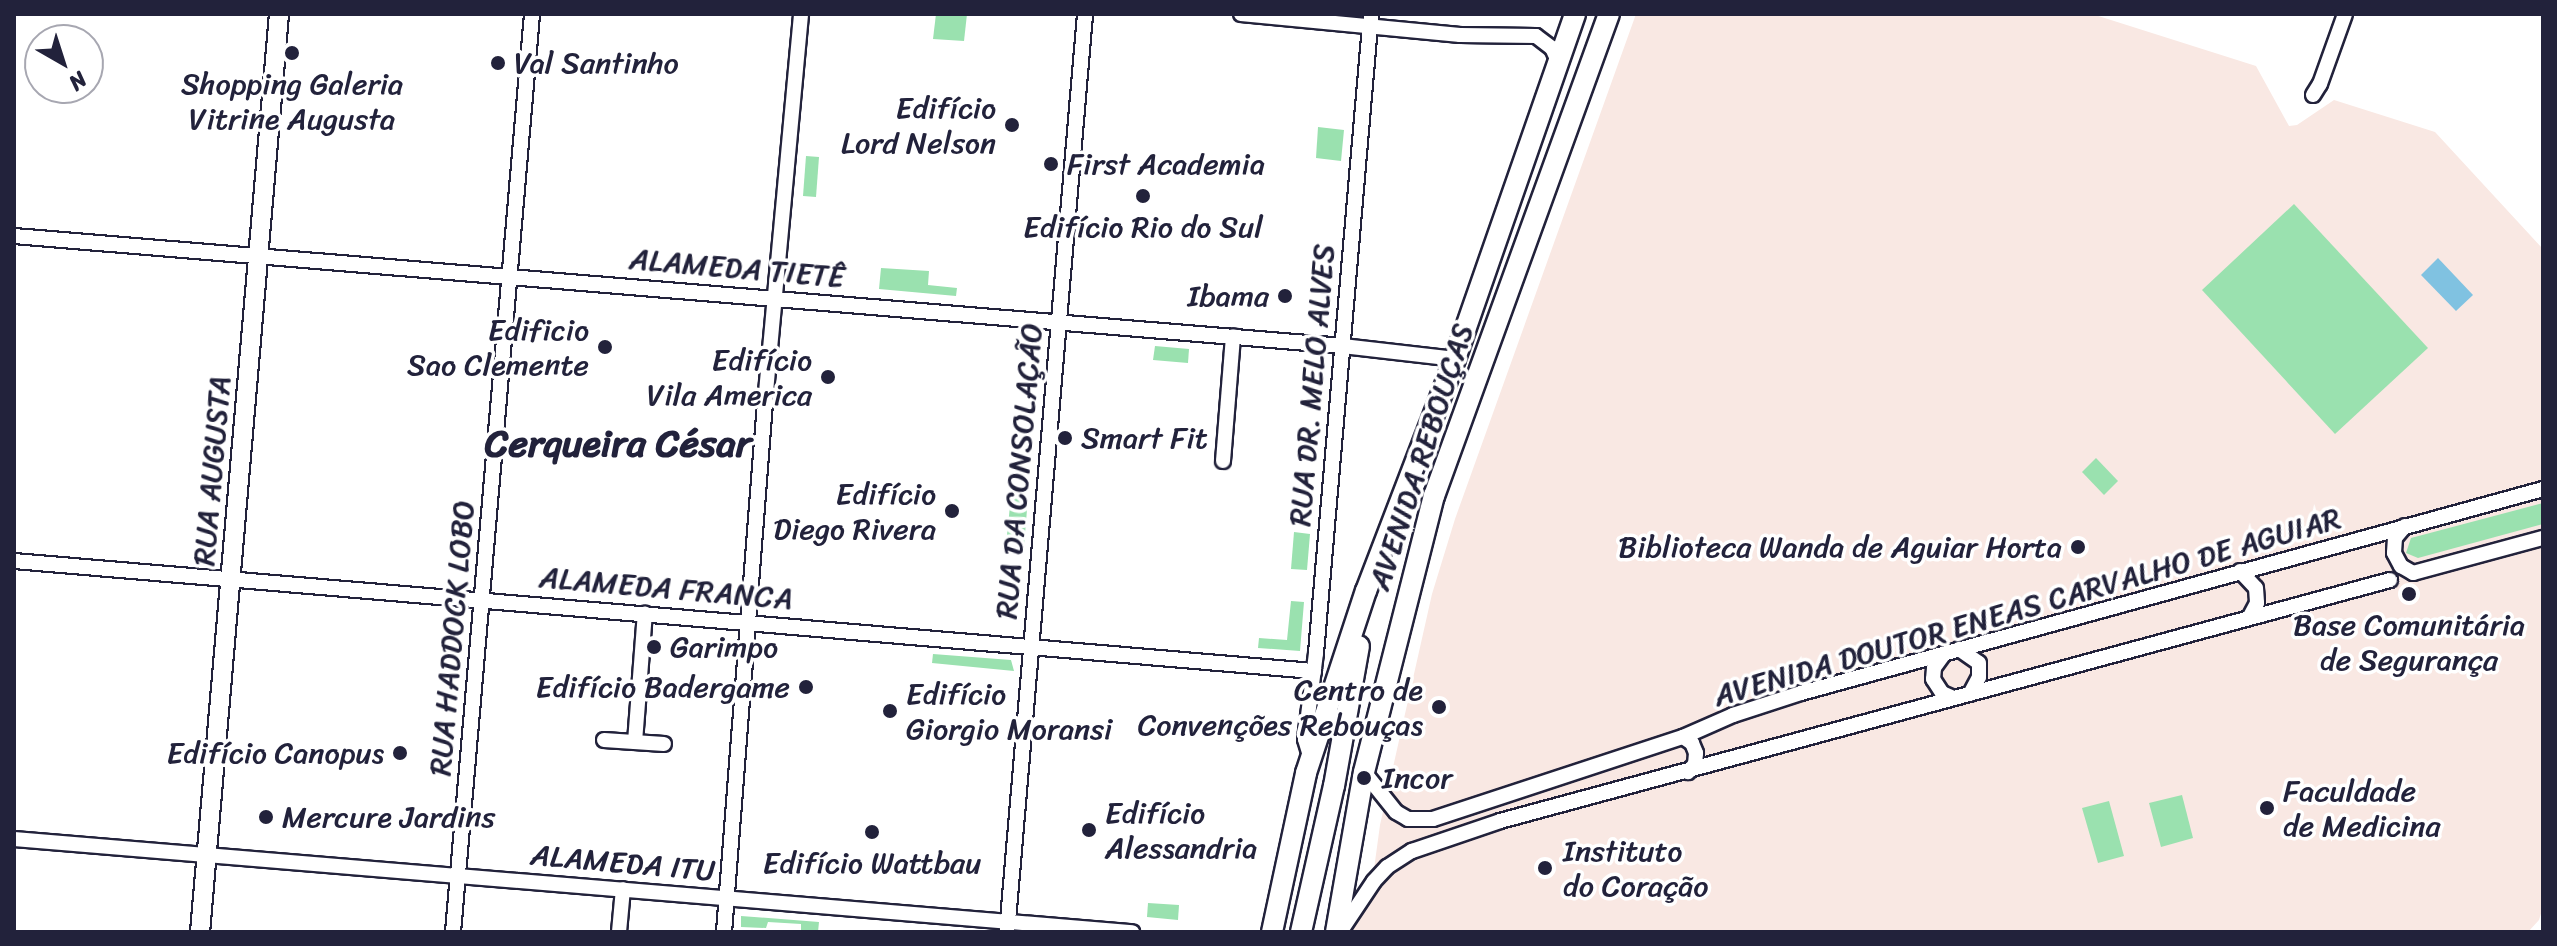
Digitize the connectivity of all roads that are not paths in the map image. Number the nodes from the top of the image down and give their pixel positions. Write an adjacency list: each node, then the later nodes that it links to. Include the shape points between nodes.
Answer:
1 (279, 14): 13 (main road, RUA AUGUSTA)
2 (532, 14): 14 (street, RUA HADDOCK LOBO)
3 (801, 14): 15 (street)
4 (1085, 14): 16 (street, RUA DA CONSOLAÇÃO)
5 (1241, 14): 9 (street)
6 (1575, 14): 10 (main road, AVENIDA REBOUÇAS)
7 (1609, 14): 43 (main road, AVENIDA REBOUÇAS, via 1442,472)
8 (2345, 14): 11 (street)
9 (1371, 20): 10 (street, via 1460,35 1536,36 1552,48); 18 (street, RUA DR. MELO ALVES)
10 (1558, 61): 19 (main road, AVENIDA REBOUÇAS)
11 (2313, 95)
12 (14, 236): 13 (street, ALAMEDA TIETÊ)
13 (258, 254): 14 (street, ALAMEDA TIETÊ); 26 (main road, RUA AUGUSTA)
14 (510, 275): 15 (street, ALAMEDA TIETÊ); 29 (street, RUA HADDOCK LOBO)
15 (776, 298): 16 (street, ALAMEDA TIETÊ); 32 (street)
16 (1057, 322): 17 (street, ALAMEDA TIETÊ); 33 (street, RUA DA CONSOLAÇÃO)
17 (1233, 336): 18 (street, ALAMEDA TIETÊ); 20 (street)
18 (1343, 346): 19 (street, ALAMEDA TIETÊ); 35 (street, RUA DR. MELO ALVES)
19 (1455, 359): 28 (main road, AVENIDA REBOUÇAS)
20 (1223, 461)
21 (2543, 489): 22 (street, AVENIDA DOUTOR ENEAS CARVALHO DE AGUIAR)
22 (2409, 524): 23 (street, via 2393,548 2397,562 2413,573); 25 (street, AVENIDA DOUTOR ENEAS CARVALHO DE AGUIAR)
23 (2543, 538)
24 (14, 561): 26 (street, ALAMEDA FRANCA)
25 (2240, 571): 31 (street, via 2256,588 2257,603); 34 (street, AVENIDA DOUTOR ENEAS CARVALHO DE AGUIAR)
26 (232, 579): 29 (street, ALAMEDA FRANCA); 48 (main road, RUA AUGUSTA)
27 (2390, 580): 31 (street)
28 (1366, 591): 42 (main road, AVENIDA REBOUÇAS); 59 (main road, AVENIDA REBOUÇAS, via 1334,786)
29 (482, 599): 30 (street, ALAMEDA FRANCA); 49 (street, RUA HADDOCK LOBO)
30 (645, 613): 32 (street, ALAMEDA FRANCA); 40 (street)
31 (2250, 616): 36 (street)
32 (750, 621): 33 (street, ALAMEDA FRANCA); 51 (street)
33 (1031, 645): 35 (street, ALAMEDA FRANCA); 52 (street, RUA DA CONSOLAÇÃO)
34 (1952, 651): 36 (street, via 1979,663); 37 (street, via 1936,663 1933,679 1938,689); 38 (street, AVENIDA DOUTOR ENEAS CARVALHO DE AGUIAR, via 1801,693)
35 (1314, 671): 42 (street, RUA DR. MELO ALVES, via 1305,739)
36 (1970, 694): 37 (street)
37 (1954, 698): 44 (street)
38 (1683, 737): 44 (street, via 1696,753); 45 (street, AVENIDA DOUTOR ENEAS CARVALHO DE AGUIAR)
39 (604, 740): 40 (street)
40 (635, 742): 41 (street)
41 (664, 744)
42 (1311, 760): 58 (main road, AVENIDA REBOUÇAS)
43 (1364, 772): 45 (street, AVENIDA DOUTOR ENEAS CARVALHO DE AGUIAR, via 1408,819 1433,819); 60 (main road, AVENIDA REBOUÇAS)
44 (1688, 772): 46 (street)
45 (1494, 798): 46 (street, via 1491,813)
46 (1500, 821): 60 (street, via 1399,857 1374,881)
47 (14, 839): 48 (street, ALAMEDA ITU)
48 (208, 855): 49 (street, ALAMEDA ITU); 53 (main road, RUA AUGUSTA)
49 (458, 876): 50 (street, ALAMEDA ITU); 54 (street, RUA HADDOCK LOBO)
50 (623, 889): 51 (street, ALAMEDA ITU); 55 (street)
51 (727, 898): 52 (street, ALAMEDA ITU); 56 (street)
52 (1007, 927): 57 (street, ALAMEDA ITU)
53 (200, 932)
54 (453, 932)
55 (619, 932)
56 (724, 932)
57 (1132, 932)
58 (1272, 932)
59 (1301, 932)
60 (1338, 932)

